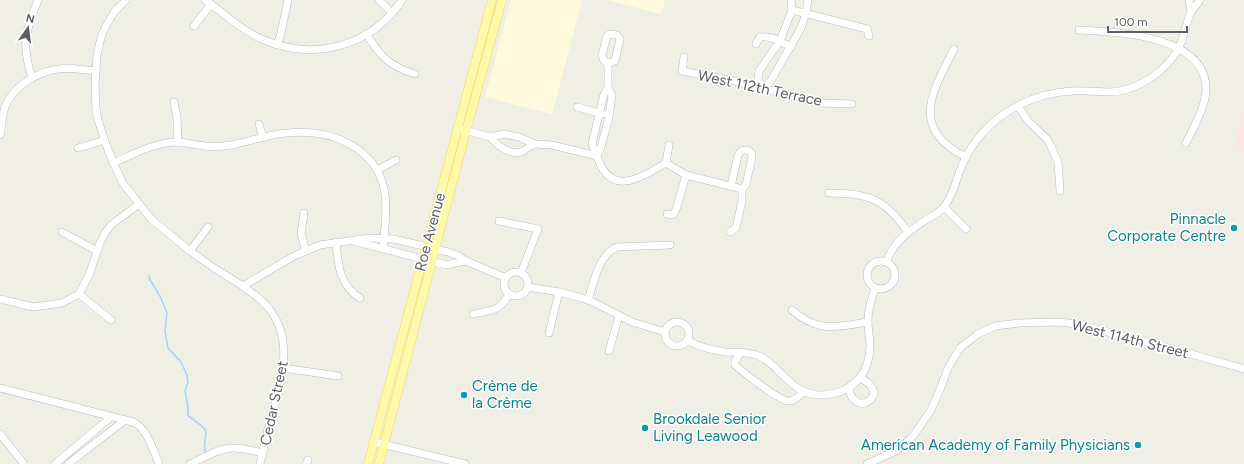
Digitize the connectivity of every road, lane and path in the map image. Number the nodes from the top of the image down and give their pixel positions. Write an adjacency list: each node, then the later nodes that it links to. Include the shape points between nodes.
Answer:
1 (38, 0): 31 (street, via 25,42 25,56)
2 (126, 0): 29 (street, via 102,34)
3 (288, 0): 23 (street)
4 (379, 0): 15 (street)
5 (402, 0): 15 (street)
6 (492, 0): 41 (main road, Roe Avenue)
7 (502, 0): 42 (main road, Roe Avenue)
8 (791, 0): 13 (street)
9 (808, 0): 16 (street)
10 (1189, 0): 14 (street)
11 (1200, 0): 14 (street)
12 (208, 2): 17 (street); 23 (street, via 248,32)
13 (792, 10): 16 (street); 21 (street)
14 (1191, 12): 26 (street)
15 (392, 13): 19 (street)
16 (806, 13): 20 (street, via 867,29); 24 (street)
17 (194, 26)
18 (1079, 30): 26 (street, via 1133,34)
19 (366, 34): 23 (street, via 333,48 308,50); 30 (street, via 392,65)
20 (869, 36)
21 (780, 41): 22 (street, via 763,36); 24 (street); 33 (street, via 759,71 758,80)
22 (756, 44)
23 (277, 45)
24 (791, 47): 33 (street, via 770,82)
25 (954, 49): 53 (street, via 932,96 931,119 945,143)
26 (1179, 49): 36 (street, via 1163,69 1145,82 1127,89 1110,92 1080,90 1050,93); 48 (street, via 1198,63 1206,86 1202,107)
27 (684, 57): 33 (street, West 112th Terrace, via 682,71)
28 (608, 63): 32 (street)
29 (96, 71): 31 (street, via 59,69 46,71); 46 (street, via 96,109)
30 (415, 74)
31 (32, 78): 43 (street, via 21,85 9,100)
32 (608, 88): 38 (street); 39 (street, via 612,95)
33 (763, 88): 35 (street, West 112th Terrace, via 821,103)
34 (174, 102): 47 (street)
35 (852, 104)
36 (1018, 106): 53 (street, via 990,126); 61 (street, via 1028,121 1050,144 1058,162)
37 (577, 107): 38 (street)
38 (599, 113): 39 (street); 52 (street, via 592,144)
39 (609, 117): 52 (street)
40 (259, 124): 45 (street)
41 (457, 128): 42 (street); 77 (main road, Roe Avenue)
42 (466, 131): 44 (street); 79 (main road, Roe Avenue)
43 (0, 135)
44 (490, 137): 49 (street, via 504,134); 49 (street, via 503,149 517,152)
45 (263, 138): 47 (street, via 219,146); 57 (street, via 286,133 325,134 350,144 368,158)
46 (104, 140): 51 (street); 55 (street)
47 (178, 142): 55 (street, via 153,146)
48 (1186, 143)
49 (535, 144): 52 (street, via 552,145)
50 (670, 145): 56 (street)
51 (78, 148)
52 (597, 156): 56 (street, via 605,172 616,180 624,181 638,179)
53 (966, 157): 64 (street)
54 (396, 160): 57 (street)
55 (113, 163): 63 (street, via 122,182)
56 (666, 163): 58 (street)
57 (377, 170): 73 (street, via 385,194)
58 (686, 176): 59 (street); 66 (street, via 676,210 673,215)
59 (731, 186): 60 (street); 60 (street, via 738,155 740,151 746,150 752,157 746,184)
60 (742, 189): 71 (street, via 736,228)
61 (1060, 191)
62 (829, 193): 72 (street, via 858,194 877,201 895,215)
63 (139, 204): 80 (street, via 111,225); 81 (street, via 151,219)
64 (944, 206): 69 (street); 72 (street)
65 (304, 213): 82 (street, via 301,234)
66 (667, 214)
67 (499, 221): 87 (street, via 538,229)
68 (208, 227): 81 (street)
69 (966, 229)
70 (62, 232): 80 (street)
71 (730, 232)
72 (908, 232): 86 (street, via 897,242)
73 (384, 239): 74 (street); 77 (street); 78 (street)
74 (351, 240): 75 (street); 78 (street)
75 (336, 242): 82 (street); 95 (street, via 338,264 344,282)
76 (670, 245): 97 (street, via 612,249 602,262)
77 (426, 247): 79 (street); 83 (main road, Roe Avenue)
78 (383, 249): 83 (street)
79 (435, 249): 84 (street, via 459,256); 85 (main road, Roe Avenue)
80 (97, 251): 93 (street)
81 (190, 251): 89 (street)
82 (306, 251): 89 (street)
83 (422, 259): 85 (street); 119 (main road, Roe Avenue)
84 (466, 261): 85 (street, via 446,265); 88 (street)
85 (431, 262): 120 (main road, Roe Avenue)
86 (886, 262): 91 (street, via 877,261 867,270 866,279); 91 (street, via 894,269 895,279 890,287)
87 (520, 273): 88 (street, via 512,273); 90 (street, via 527,279)
88 (506, 278): 94 (street, via 504,285)
89 (243, 286): 108 (street, Cedar Street, via 264,303 274,316 284,344)
90 (528, 287): 92 (street); 94 (street, via 520,295)
91 (875, 289): 102 (street)
92 (559, 292): 97 (street); 104 (street)
93 (79, 294): 96 (street, via 62,303 33,306); 101 (street)
94 (509, 294): 99 (street, via 498,308)
95 (360, 298)
96 (0, 299)
97 (588, 300): 100 (street)
98 (792, 310): 102 (street, via 817,325 836,326)
99 (473, 314)
100 (619, 316): 103 (street); 106 (street)
101 (111, 320)
102 (868, 322): 111 (street, via 869,356 866,367)
103 (665, 332): 105 (street, via 667,340 672,345 680,345); 105 (street, via 672,323 680,322 689,330)
104 (549, 334)
105 (688, 340): 107 (street, via 710,349)
106 (609, 351)
107 (741, 352): 114 (street, via 765,359); 114 (street, via 735,361 736,365 766,388 788,401)
108 (283, 368): 110 (street); 122 (street, Cedar Street)
109 (1244, 369): 133 (street, West 114th Street, via 1077,324 1058,322 996,326 978,334 960,348 948,368 931,410 914,435 898,450)
110 (338, 376)
111 (857, 380): 113 (street); 113 (street, via 872,387 874,394 869,402 854,400)
112 (0, 388): 115 (street)
113 (848, 388): 114 (street, via 824,395)
114 (804, 392)
115 (111, 417): 116 (street); 118 (street)
116 (125, 420): 121 (street); 127 (street, via 138,424)
117 (0, 434): 124 (street)
118 (84, 439): 121 (street); 123 (street)
119 (374, 442): 120 (street); 130 (main road, Roe Avenue)
120 (384, 445): 131 (main road, Roe Avenue); 132 (street)
121 (90, 447): 126 (street)
122 (263, 453): 128 (street, via 231,448); 129 (street, Cedar Street)
123 (63, 457): 125 (street); 126 (street)
124 (24, 464)
125 (55, 464)
126 (69, 464)
127 (159, 464)
128 (190, 464)
129 (260, 464)
130 (368, 464)
131 (379, 464)
132 (465, 464)
133 (867, 464)

